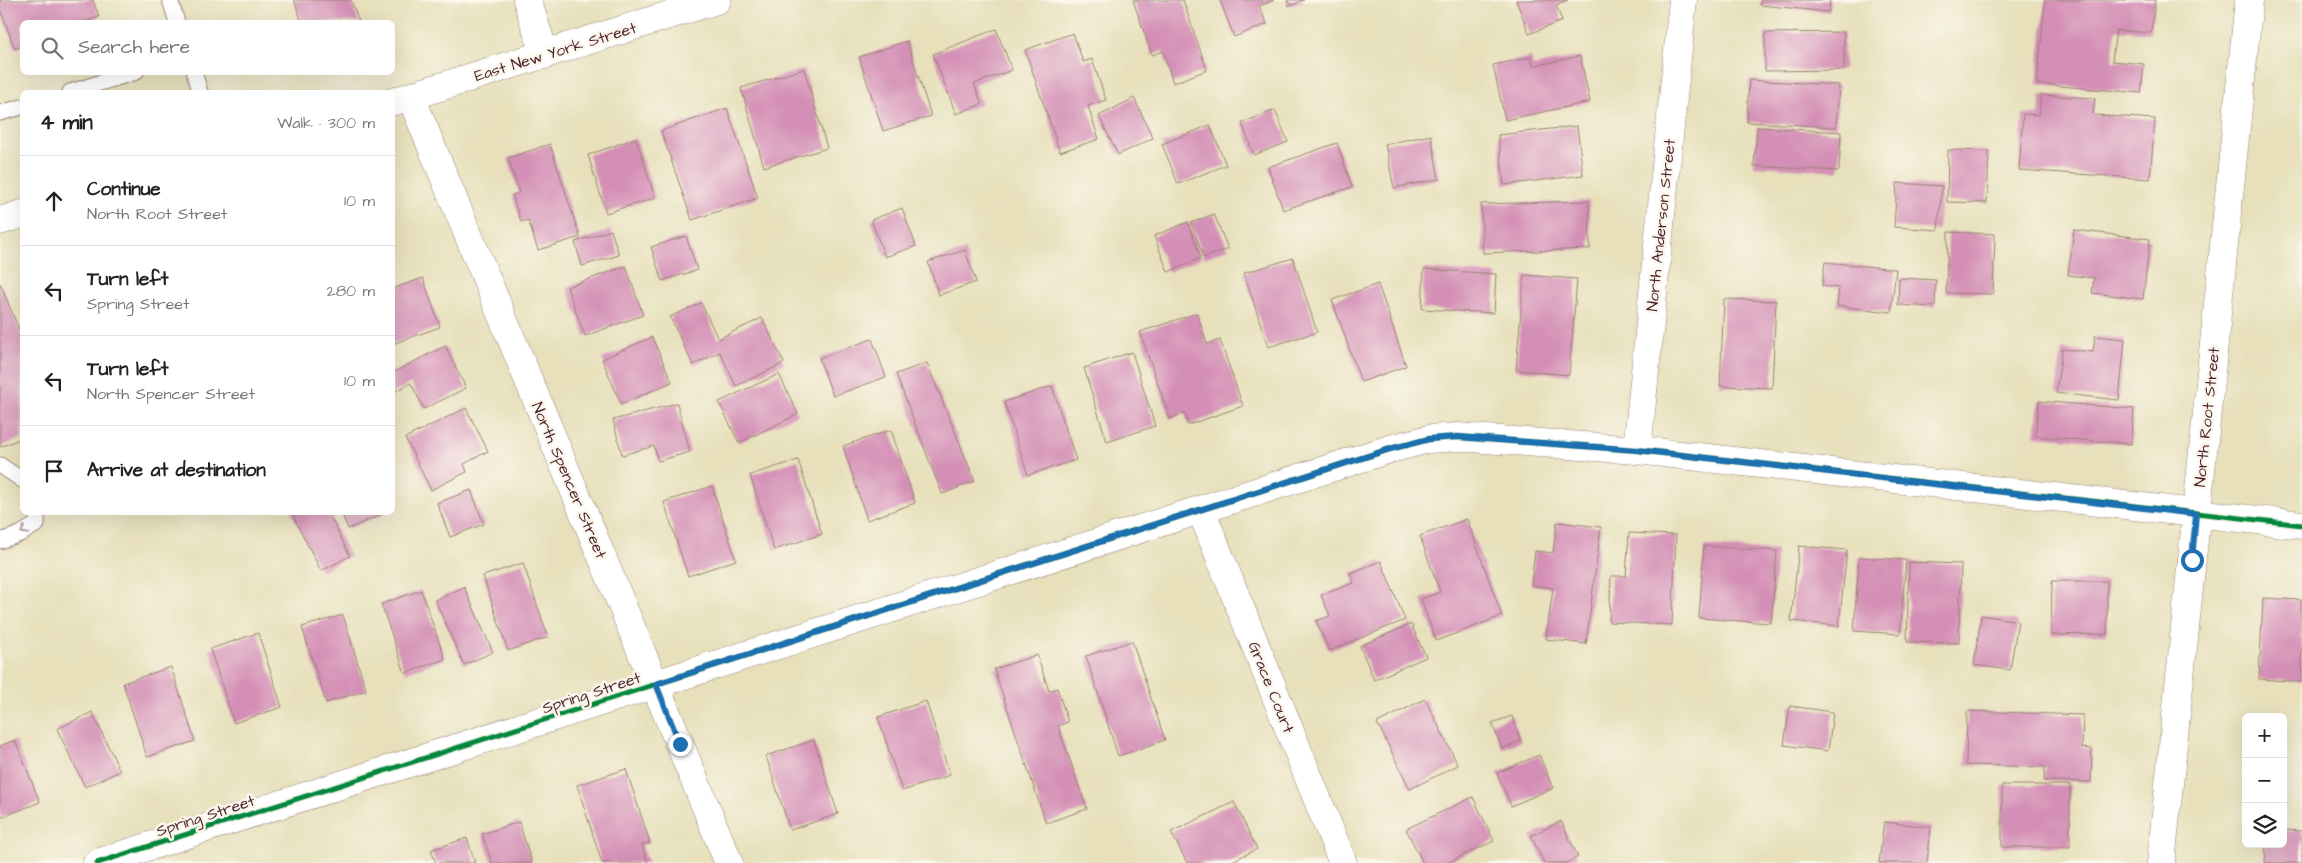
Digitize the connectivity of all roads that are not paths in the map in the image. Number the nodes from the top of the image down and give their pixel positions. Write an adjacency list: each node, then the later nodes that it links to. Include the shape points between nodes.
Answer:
1 (170, 0): 6 (lane)
2 (527, 0): 7 (street)
3 (717, 0): 7 (street, East New York Street)
4 (1683, 0): 15 (street, North Anderson Street)
5 (2248, 0): 19 (street, North Root Street)
6 (177, 20)
7 (545, 55): 12 (street, East New York Street)
8 (126, 75): 10 (lane)
9 (195, 75): 11 (lane)
10 (77, 90)
11 (199, 90)
12 (402, 100): 23 (street, North Spencer Street)
13 (20, 108): 14 (lane)
14 (0, 113)
15 (1637, 450): 18 (street, Spring Street, via 1458,437 1429,439); 19 (street, Spring Street)
16 (0, 465): 17 (lane)
17 (20, 479)
18 (1201, 510): 23 (street, Spring Street); 26 (street, Grace Court)
19 (2196, 514): 21 (street, Spring Street); 27 (street, North Root Street)
20 (37, 515): 22 (lane, one-way to 22, via 37,524)
21 (2302, 525)
22 (0, 541)
23 (656, 684): 24 (street, Spring Street); 25 (street, North Spencer Street)
24 (97, 863)
25 (729, 863)
26 (1344, 863)
27 (2161, 863)

